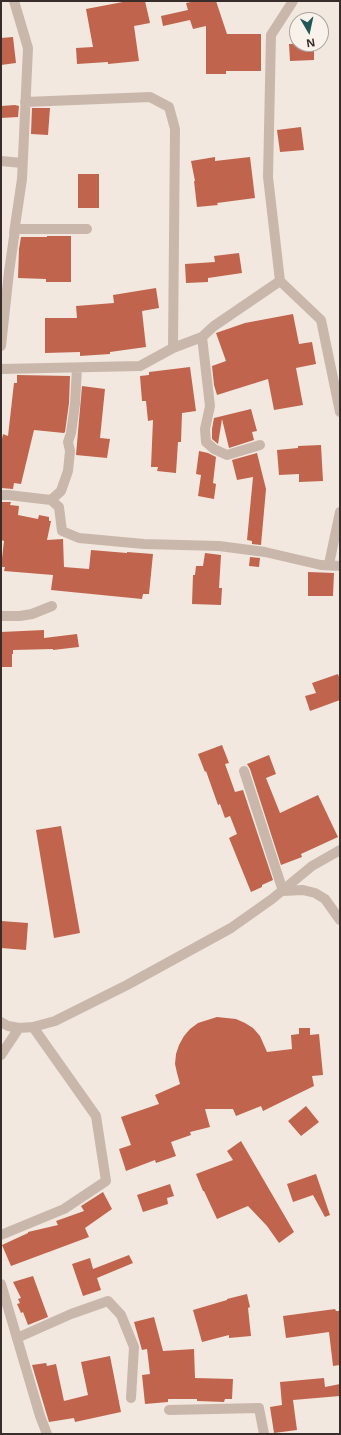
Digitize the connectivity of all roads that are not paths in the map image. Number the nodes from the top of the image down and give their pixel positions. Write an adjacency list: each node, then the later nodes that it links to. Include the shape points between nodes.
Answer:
1 (14, 1): 3 (street, via 28,48)
2 (294, 1): 9 (street, via 271,35 268,177)
3 (25, 102): 5 (street); 12 (street, via 150,97 169,107 175,129)
4 (1, 161): 5 (street)
5 (22, 163): 7 (street)
6 (87, 229): 7 (street, via 19,229)
7 (14, 233): 8 (street)
8 (5, 273): 11 (street)
9 (280, 280): 10 (street); 15 (street, via 321,320)
10 (202, 337): 12 (street); 16 (street, via 210,406 205,428 206,442 226,455)
11 (1, 346)
12 (173, 348): 13 (street, via 140,366)
13 (77, 368): 14 (street); 18 (street, via 75,404 68,442 68,471 60,491)
14 (1, 370)
15 (340, 412)
16 (260, 445)
17 (1, 495): 18 (street)
18 (50, 500): 20 (street, via 59,507 62,532 79,538 144,544 219,546 265,552 321,565)
19 (340, 512): 20 (street)
20 (329, 564): 21 (street)
21 (340, 566)
22 (52, 606): 23 (street, via 32,614)
23 (1, 616)
24 (244, 771): 26 (street)
25 (340, 850): 26 (street, via 312,866)
26 (283, 891): 27 (street, via 303,890 314,893 325,900); 29 (street, via 231,928 127,985 55,1021)
27 (340, 920)
28 (1, 1022): 30 (street)
29 (34, 1027): 30 (street); 32 (street, via 96,1116 106,1181 64,1209)
30 (19, 1028): 31 (street)
31 (1, 1055)
32 (1, 1235)
33 (1, 1284): 34 (street)
34 (17, 1338): 35 (street, via 108,1301 121,1315 134,1347); 37 (street)
35 (131, 1398)
36 (169, 1410): 38 (street, via 259,1408)
37 (47, 1434)
38 (264, 1434)

